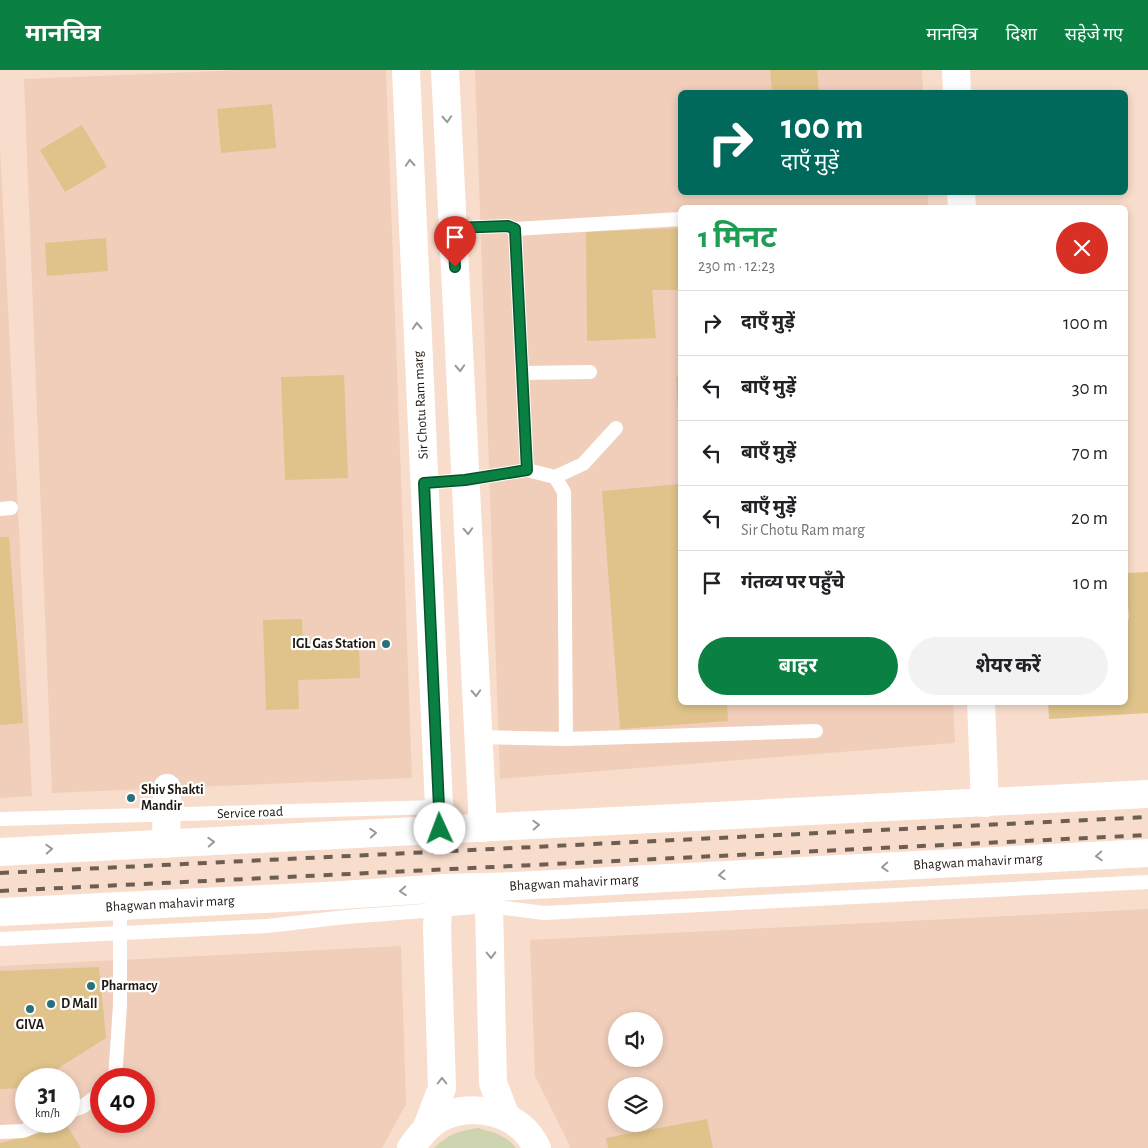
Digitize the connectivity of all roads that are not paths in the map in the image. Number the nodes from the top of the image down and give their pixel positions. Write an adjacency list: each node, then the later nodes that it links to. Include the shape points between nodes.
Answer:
1 (406, 70): 14 (main road, Sir Chotu Ram marg, one-way to 1)
2 (445, 70): 6 (main road, one-way to 6)
3 (956, 70): 4 (main road)
4 (957, 90)
5 (678, 219): 7 (lane)
6 (453, 228): 7 (lane, via 508,226); 13 (main road, one-way to 13)
7 (515, 229): 9 (lane)
8 (590, 372): 9 (lane)
9 (522, 373): 11 (lane)
10 (616, 428): 12 (lane, via 583,464)
11 (527, 470): 12 (lane); 13 (lane)
12 (555, 477): 18 (lane, via 564,492)
13 (465, 480): 14 (lane); 17 (main road, one-way to 17)
14 (424, 483): 22 (main road, Sir Chotu Ram marg)
15 (981, 705): 21 (main road)
16 (816, 731): 18 (lane)
17 (478, 737): 18 (lane); 24 (main road)
18 (566, 739)
19 (167, 788): 25 (main road)
20 (1148, 794): 21 (main road)
21 (985, 803): 24 (main road, one-way to 21)
22 (440, 818): 23 (lane, Service road); 24 (main road); 25 (main road, one-way to 22)
23 (0, 819)
24 (483, 828)
25 (166, 844): 26 (main road, one-way to 25)
26 (0, 852)
27 (1148, 853): 29 (main road, Bhagwan mahavir marg, one-way to 29)
28 (1148, 882): 29 (lane, via 544,913)
29 (488, 897): 30 (main road, Bhagwan mahavir marg); 36 (main road, one-way to 36, via 493,1083)
30 (441, 899): 31 (main road, Bhagwan mahavir marg, one-way to 31, via 343,895); 33 (lane, via 267,926); 39 (main road, one-way to 30, via 442,1088 437,937)
31 (120, 907): 32 (main road, Bhagwan mahavir marg); 33 (lane)
32 (0, 912)
33 (119, 934): 34 (lane); 35 (lane, via 120,1005)
34 (0, 940)
35 (116, 1068)
36 (506, 1116): 39 (main road, via 478,1110 452,1113 439,1119); 40 (main road, via 527,1133)
37 (0, 1132): 38 (lane)
38 (15, 1132)
39 (419, 1138)
40 (537, 1148)

